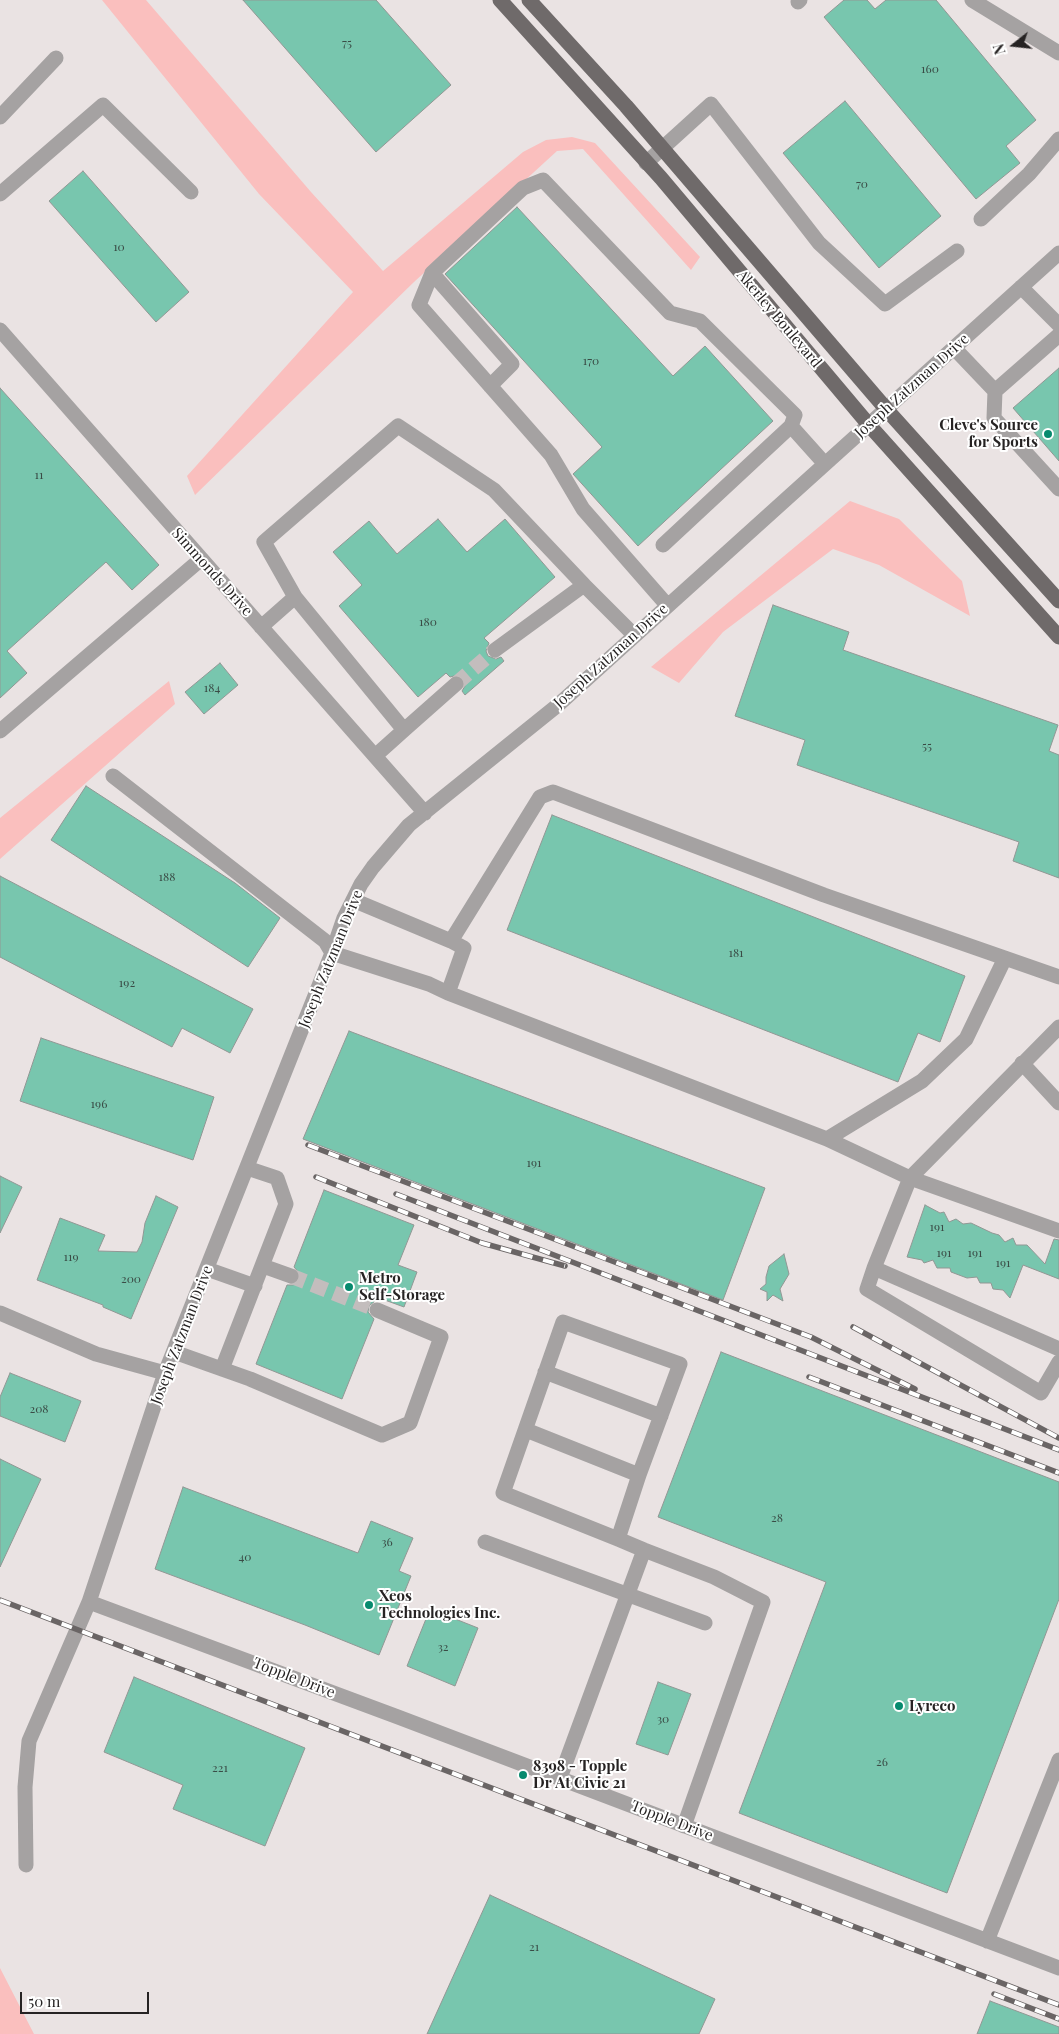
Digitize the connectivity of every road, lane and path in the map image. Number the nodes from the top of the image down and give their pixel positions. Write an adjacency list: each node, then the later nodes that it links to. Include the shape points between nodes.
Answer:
1 (500, 0): 9 (main road, Akerley Boulevard)
2 (529, 0): 8 (main road, Akerley Boulevard)
3 (972, 0): 4 (street)
4 (1059, 53)
5 (56, 58): 6 (street)
6 (0, 116)
7 (1059, 139): 14 (street, via 1029,174)
8 (663, 148): 9 (street); 10 (main road, Akerley Boulevard); 15 (street, via 711,104 819,243 885,304)
9 (646, 162): 11 (main road, Akerley Boulevard)
10 (677, 164): 11 (street); 25 (main road, Akerley Boulevard)
11 (661, 178): 26 (main road, Akerley Boulevard)
12 (191, 192): 13 (street, via 103,105)
13 (0, 194)
14 (981, 219)
15 (957, 251)
16 (1059, 253): 18 (street, Joseph Zatzman Drive)
17 (432, 273): 23 (street, via 419,305); 23 (street, via 512,364); 27 (street, via 523,188 543,180 670,313 700,321 795,415)
18 (1021, 287): 19 (street); 22 (street, Joseph Zatzman Drive)
19 (1059, 325)
20 (0, 330): 31 (street, Simmonds Drive)
21 (1059, 335): 24 (street)
22 (954, 349): 24 (street); 25 (street, Joseph Zatzman Drive)
23 (490, 386): 35 (street, via 551,455 583,509)
24 (995, 391): 29 (street, via 994,418)
25 (887, 410): 26 (street, Joseph Zatzman Drive); 34 (main road, Akerley Boulevard)
26 (869, 425): 28 (street, Joseph Zatzman Drive); 38 (main road, Akerley Boulevard)
27 (791, 426): 28 (street); 30 (street)
28 (825, 464): 35 (street, Joseph Zatzman Drive)
29 (1059, 489)
30 (663, 545)
31 (200, 560): 36 (street, Simmonds Drive); 42 (street)
32 (584, 585): 33 (street, via 494,490 398,426 264,542); 37 (street); 39 (street)
33 (295, 597): 36 (street); 41 (street)
34 (1059, 601)
35 (667, 605): 37 (street, Joseph Zatzman Drive)
36 (261, 627): 43 (street, Simmonds Drive)
37 (634, 635): 45 (street, Joseph Zatzman Drive, via 558,705)
38 (1059, 637)
39 (495, 650)
40 (456, 684): 41 (street)
41 (404, 730): 43 (street)
42 (0, 731)
43 (375, 756): 45 (street, Simmonds Drive)
44 (114, 776): 48 (street, via 325,941)
45 (425, 813): 46 (street, Joseph Zatzman Drive, via 409,825 373,867)
46 (352, 900): 47 (street); 48 (street, Joseph Zatzman Drive)
47 (451, 941): 49 (street, via 540,797 553,792 824,895); 51 (street, via 464,948)
48 (332, 953): 51 (street); 56 (street, Joseph Zatzman Drive)
49 (1004, 958): 50 (street); 55 (street, via 966,1039 922,1081)
50 (1059, 977)
51 (448, 993): 55 (street)
52 (1059, 1028): 53 (street)
53 (1022, 1064): 54 (street); 57 (street)
54 (1059, 1103)
55 (827, 1139): 57 (street)
56 (247, 1168): 59 (street, via 278,1178 286,1204); 61 (street, Joseph Zatzman Drive)
57 (910, 1178): 58 (street); 60 (street)
58 (1059, 1231)
59 (263, 1266): 62 (street); 63 (street)
60 (874, 1268): 66 (street); 68 (street, via 868,1289 1041,1393)
61 (207, 1269): 63 (street); 67 (street, Joseph Zatzman Drive)
62 (291, 1276)
63 (255, 1286): 69 (street)
64 (377, 1310): 69 (street, via 441,1337 410,1422 382,1435)
65 (0, 1313): 71 (street, via 96,1354)
66 (1059, 1350)
67 (174, 1352): 69 (street); 71 (street, Joseph Zatzman Drive)
68 (1059, 1362)
69 (222, 1369)
70 (545, 1372): 72 (street); 72 (street, via 563,1322 680,1364); 73 (street)
71 (165, 1373): 79 (street, Joseph Zatzman Drive)
72 (661, 1416): 74 (street)
73 (526, 1430): 74 (street); 75 (street, via 503,1492)
74 (639, 1475): 75 (street)
75 (618, 1539): 77 (street)
76 (485, 1542): 78 (street)
77 (644, 1550): 78 (street); 83 (street, via 714,1577 763,1602)
78 (628, 1595): 80 (street); 82 (street)
79 (89, 1602): 82 (street, Topple Drive); 84 (street, Joseph Zatzman Drive, via 29,1741 25,1787)
80 (704, 1623)
81 (1059, 1760): 85 (street)
82 (560, 1778): 83 (street, Topple Drive)
83 (684, 1826): 85 (street, Topple Drive)
84 (26, 1864)
85 (987, 1941): 86 (street, Topple Drive)
86 (1059, 1968)

